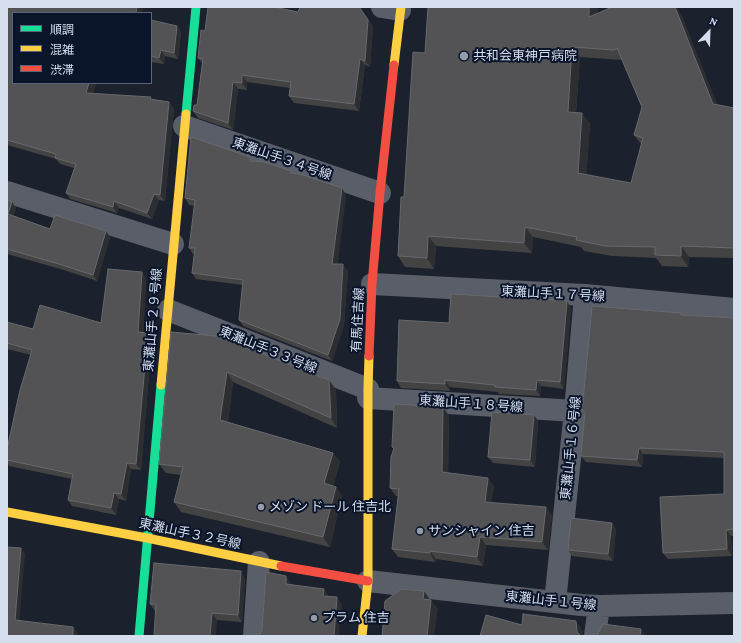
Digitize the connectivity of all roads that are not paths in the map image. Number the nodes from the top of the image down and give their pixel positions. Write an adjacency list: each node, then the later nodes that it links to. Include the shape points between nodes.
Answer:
1 (196, 7): 3 (street, 東灘山手２９号線)
2 (394, 8): 5 (street, 有馬住吉線)
3 (184, 126): 5 (street, 東灘山手３４号線); 6 (street, 東灘山手２９号線)
4 (7, 192): 6 (street)
5 (380, 193): 7 (street, 有馬住吉線)
6 (173, 244): 10 (street, 東灘山手２９号線)
7 (372, 284): 8 (street, 東灘山手１７号線); 11 (street, 有馬住吉線)
8 (585, 295): 9 (street, 東灘山手１７号線); 12 (street, 東灘山手１６号線)
9 (734, 309)
10 (168, 310): 11 (street, 東灘山手３３号線); 14 (street, 東灘山手２９号線)
11 (368, 394): 12 (street, 東灘山手１８号線); 16 (street, 有馬住吉線)
12 (575, 411): 17 (street, 東灘山手１６号線)
13 (7, 512): 14 (street, 東灘山手３２号線)
14 (147, 538): 15 (street, 東灘山手３２号線); 20 (street, 東灘山手２９号線)
15 (259, 562): 16 (street, 東灘山手３２号線); 21 (street)
16 (368, 581): 17 (street, 東灘山手１号線); 22 (street, 有馬住吉線)
17 (555, 602): 19 (street, 東灘山手１号線)
18 (734, 603): 19 (street, 東灘山手１号線)
19 (599, 606): 23 (street)
20 (139, 636)
21 (254, 636)
22 (362, 636)
23 (595, 636)

